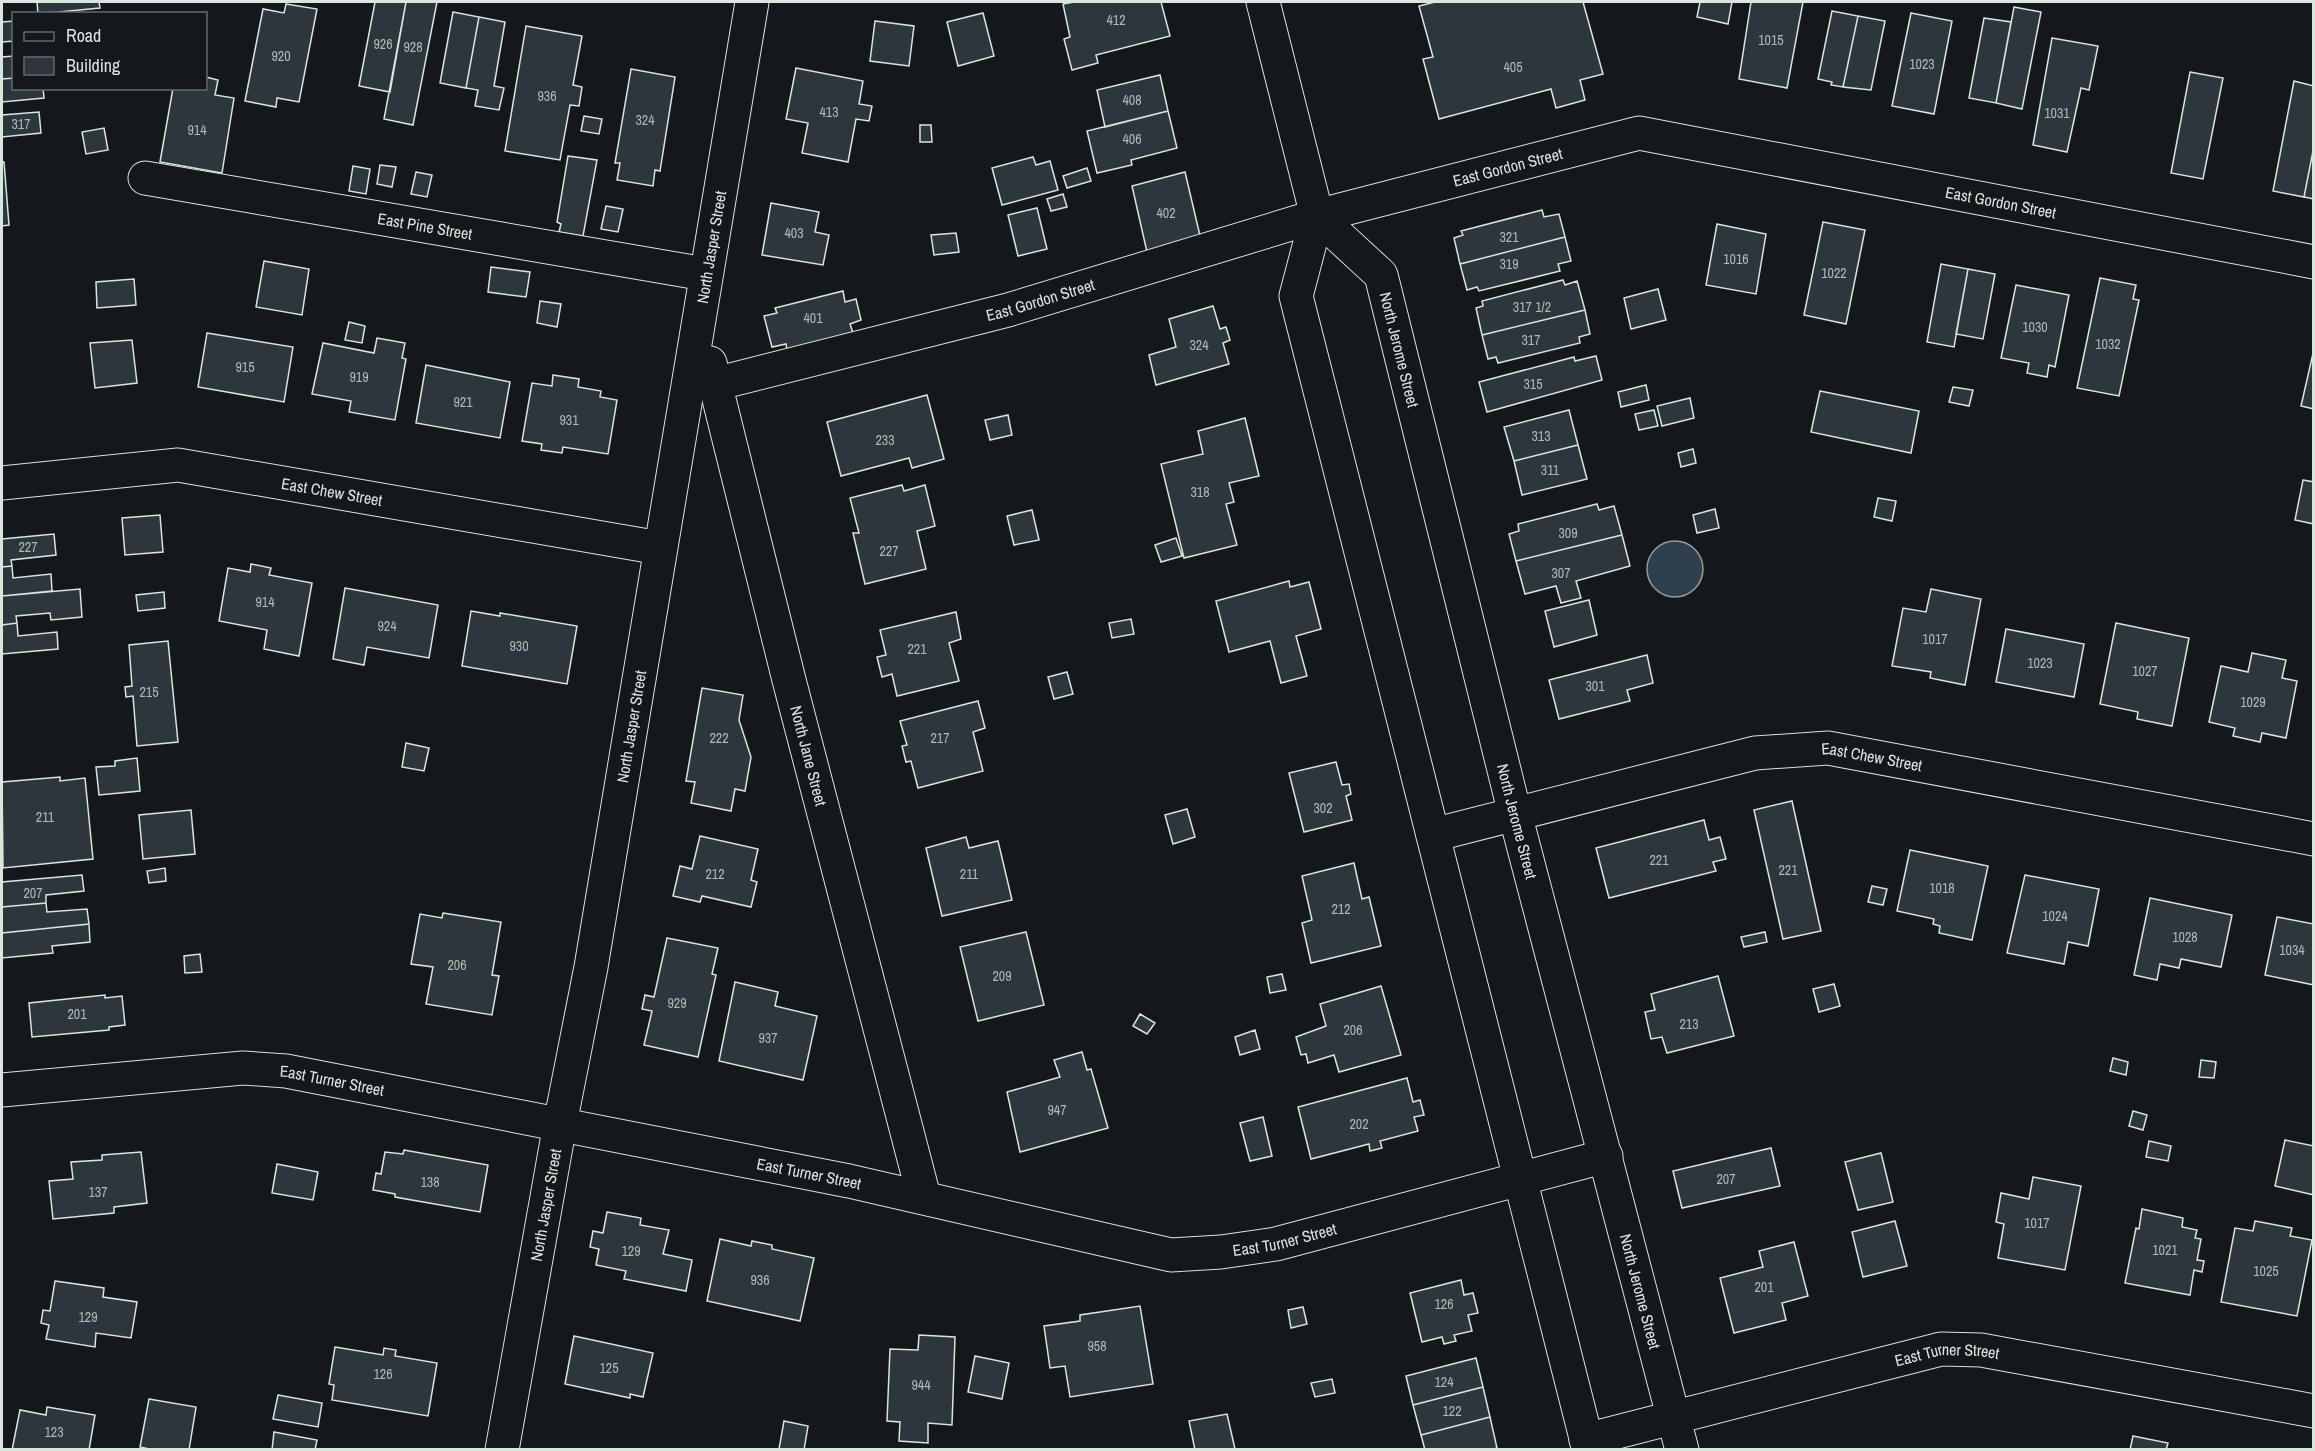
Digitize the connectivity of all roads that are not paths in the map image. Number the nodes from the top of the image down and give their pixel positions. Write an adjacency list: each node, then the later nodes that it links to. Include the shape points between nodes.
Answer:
1 (752, 2): 6 (street, North Jasper Street)
2 (1263, 2): 4 (street)
3 (145, 178): 6 (street, East Pine Street)
4 (1317, 216): 5 (street, East Gordon Street, via 1639,134); 8 (street, East Gordon Street, via 1008,310); 11 (street, North Jerome Street, via 1382,275); 12 (street, via 1296,296)
5 (2313, 262)
6 (705, 274): 7 (street, North Jasper Street)
7 (699, 311): 8 (street, North Jane Street); 10 (street, North Jasper Street)
8 (715, 384): 18 (street, North Jane Street)
9 (2, 483): 10 (street, East Chew Street, via 178,465)
10 (660, 548): 15 (street, North Jasper Street, via 591,966)
11 (1515, 814): 12 (street, East Chew Street); 13 (street, East Chew Street, via 1755,753 1828,748); 16 (street, North Jerome Street)
12 (1432, 835): 17 (street)
13 (2313, 839)
14 (2, 1090): 15 (street, East Turner Street, via 254,1069 286,1071)
15 (560, 1124): 18 (street, East Turner Street); 22 (street, North Jasper Street)
16 (1606, 1156): 17 (street, East Turner Street); 20 (street, North Jerome Street)
17 (1520, 1179): 18 (street, East Turner Street, via 1276,1244 1172,1255); 21 (street)
18 (924, 1197)
19 (2313, 1411): 20 (street, East Turner Street, via 1981,1350 1941,1348)
20 (1674, 1418): 21 (street, East Turner Street); 23 (street, North Jerome Street)
21 (1587, 1445)
22 (502, 1449)
23 (1682, 1449)

